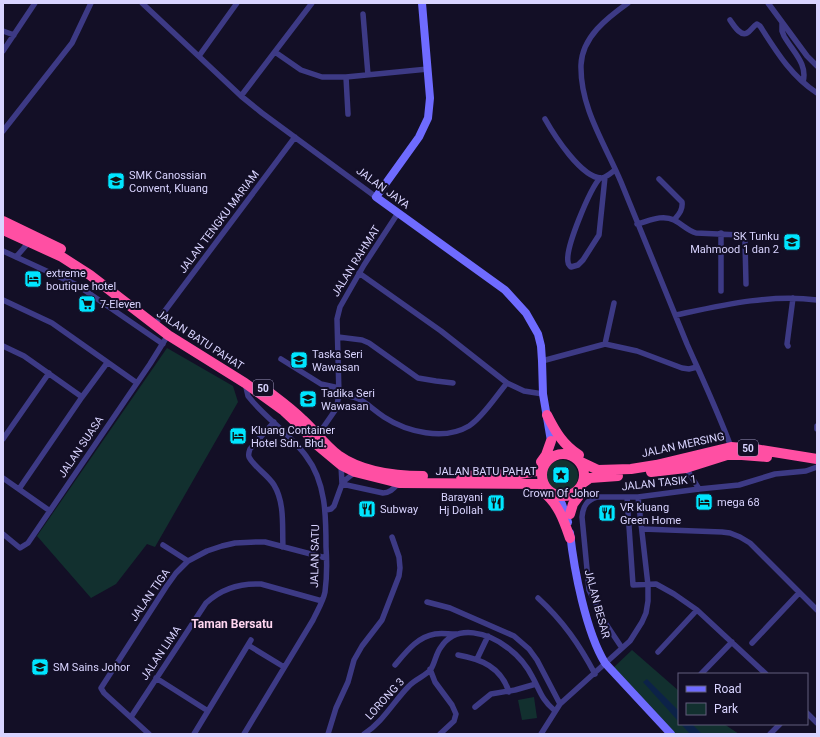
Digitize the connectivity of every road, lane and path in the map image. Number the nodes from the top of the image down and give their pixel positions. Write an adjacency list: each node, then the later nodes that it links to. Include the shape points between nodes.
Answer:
1 (35, 3): 13 (street)
2 (91, 3): 26 (street, via 72,43)
3 (142, 3): 16 (street, JALAN JAYA)
4 (237, 3): 16 (street)
5 (312, 3): 15 (street)
6 (422, 3): 18 (street)
7 (628, 3): 28 (street, via 607,19 589,39 581,65 590,117)
8 (768, 3): 11 (street)
9 (363, 14): 19 (street)
10 (730, 20): 21 (street, via 740,33 744,34 755,25 760,26 783,61)
11 (782, 22): 17 (street); 21 (street, via 784,36 804,67)
12 (3, 31): 13 (street)
13 (14, 35): 14 (street)
14 (3, 51)
15 (275, 52): 20 (street, via 301,70 315,75); 23 (street)
16 (199, 56): 23 (street, JALAN JAYA)
17 (817, 66)
18 (428, 69): 19 (street); 31 (street, via 430,112 426,125)
19 (368, 75): 20 (street)
20 (346, 77): 24 (street)
21 (803, 82): 22 (street)
22 (817, 93)
23 (241, 96): 27 (street, JALAN JAYA)
24 (348, 114)
25 (545, 119): 29 (street, via 554,136 582,168 591,175)
26 (3, 131)
27 (295, 137): 31 (street, JALAN JAYA); 49 (street, JALAN TENGKU MARIAM)
28 (615, 170): 29 (street); 35 (street)
29 (603, 178): 29 (street, via 594,185 577,225 567,261 572,267 583,260 599,235)
30 (659, 179): 34 (street, via 682,202 681,212)
31 (376, 197): 32 (street, JALAN JAYA)
32 (398, 213): 41 (street, JALAN RAHMAT); 57 (street, JALAN JAYA, via 491,280 514,300 526,313 538,334)
33 (3, 220): 49 (highway, JALAN BATU PAHAT / 50, via 66,251)
34 (674, 220): 35 (street, via 659,218); 37 (street, via 696,233)
35 (637, 224): 48 (street)
36 (3, 230): 38 (highway, JALAN BATU PAHAT / 50)
37 (722, 233): 42 (street, via 743,237); 43 (street)
38 (29, 242): 40 (street); 50 (highway, JALAN BATU PAHAT / 50, via 62,257 90,275)
39 (3, 251): 40 (street)
40 (16, 256): 52 (street, via 77,285)
41 (359, 273): 51 (street, JALAN RAHMAT, via 340,307 337,319); 63 (street)
42 (746, 284)
43 (721, 291)
44 (793, 298): 46 (street); 48 (street, via 748,301); 54 (street)
45 (3, 300): 58 (street, via 52,323)
46 (817, 300)
47 (614, 303): 53 (street)
48 (676, 315): 59 (street)
49 (158, 320): 73 (highway, JALAN BATU PAHAT / 50, via 288,405)
50 (168, 335): 52 (street, JALAN SUASA); 64 (highway, JALAN BATU PAHAT / 50)
51 (338, 337): 62 (street, via 369,343 418,378); 65 (street, JALAN RAHMAT)
52 (163, 344): 61 (street, JALAN SUASA)
53 (605, 344): 57 (street); 59 (street, via 637,351 682,368)
54 (788, 346)
55 (4, 348): 60 (street, via 29,359)
56 (282, 359): 65 (street, via 321,384)
57 (542, 361): 66 (street, JALAN JAYA)
58 (107, 363): 61 (street); 68 (street)
59 (697, 367): 76 (street)
60 (49, 373): 68 (street); 74 (street)
61 (136, 383): 101 (street, JALAN SUASA)
62 (453, 383)
63 (507, 383): 66 (street, via 524,391); 67 (street, via 469,426 443,434 403,427 393,423 356,397)
64 (245, 384): 70 (street, JALAN SATU, via 248,396); 80 (highway, JALAN BATU PAHAT / 50, via 284,411)
65 (339, 388): 67 (street, JALAN RAHMAT)
66 (543, 394): 69 (street, JALAN JAYA)
67 (339, 395): 73 (street, JALAN RAHMAT, via 336,409)
68 (82, 396): 95 (street)
69 (548, 419): 75 (street, JALAN JAYA); 77 (street, JALAN JAYA, via 560,443); 85 (highway, via 564,443 586,460)
70 (274, 422): 100 (street, JALAN SATU, via 297,445 313,467); 109 (street, via 248,453 277,490 281,507)
71 (817, 426): 72 (street)
72 (817, 429)
73 (318, 435): 86 (highway, JALAN BATU PAHAT / 50, via 337,454 372,471 410,476)
74 (3, 439)
75 (551, 442): 79 (street, JALAN JAYA); 86 (highway, via 546,455 537,466)
76 (731, 447): 78 (highway, JALAN MERSING / 50); 85 (highway, JALAN MERSING / 50)
77 (577, 459): 79 (highway, 50, via 560,454); 85 (highway, JALAN MERSING / 50, via 598,470); 92 (highway, via 584,472)
78 (817, 459)
79 (548, 460): 83 (highway)
80 (341, 465): 84 (highway, JALAN BATU PAHAT / 50); 89 (street)
81 (817, 466): 82 (highway, via 766,457 727,455); 94 (street, JALAN TASIK 1, via 806,471 775,474 740,485)
82 (686, 468): 85 (highway); 94 (street)
83 (542, 470): 86 (highway, JALAN BATU PAHAT / 50); 93 (highway)
84 (355, 472): 89 (street); 90 (highway, JALAN BATU PAHAT / 50)
85 (613, 473): 88 (highway, JALAN MERSING / 50)
86 (520, 474)
87 (3, 478): 95 (street)
88 (599, 478): 92 (highway, JALAN MERSING / 50, via 590,478); 102 (highway, via 576,498)
89 (342, 483): 90 (street, via 388,493); 100 (street, via 334,506)
90 (399, 483): 91 (highway, JALAN BATU PAHAT / 50)
91 (515, 483): 93 (highway, JALAN BATU PAHAT / 50); 107 (highway, via 534,487 551,499)
92 (583, 483): 97 (highway)
93 (544, 484): 96 (highway)
94 (699, 488): 99 (street, JALAN TASIK 1)
95 (19, 489): 101 (street)
96 (554, 495): 97 (highway); 103 (street, JALAN BESAR, via 564,509)
97 (572, 495): 102 (street, JALAN BESAR)
98 (628, 497): 99 (street, JALAN TASIK 1); 112 (street, via 633,586); 123 (street, JALAN TASIK 1, via 591,499 584,506 582,517 589,590 606,624)
99 (638, 497): 104 (street)
100 (326, 510): 110 (street, JALAN SATU)
101 (50, 511): 105 (street, JALAN SUASA, via 23,547 20,548)
102 (570, 514): 103 (street, JALAN BESAR)
103 (569, 525): 107 (street, JALAN BESAR)
104 (642, 529): 112 (street); 113 (street, via 722,532 740,537 760,552)
105 (3, 534)
106 (392, 537): 148 (street, via 399,557 399,576 382,620 354,660)
107 (570, 538): 127 (street, JALAN BESAR, via 585,612)
108 (163, 545): 111 (street)
109 (283, 547): 110 (street, JALAN TIGA); 111 (street, JALAN TIGA, via 260,542 235,543 213,548)
110 (326, 558): 115 (street, JALAN SATU, via 326,580)
111 (188, 561): 142 (street, JALAN TIGA, via 166,587 102,685 104,693)
112 (648, 585): 117 (street, via 656,584 666,589); 123 (street, via 646,613 634,636)
113 (799, 594): 118 (street); 122 (street)
114 (538, 598): 133 (street, via 565,626)
115 (322, 601): 129 (street, JALAN SATU); 134 (street, JALAN LIMA, via 261,584 242,584 222,590 206,602)
116 (427, 602): 137 (street, via 450,608 514,636 537,660)
117 (697, 610): 121 (street); 124 (street)
118 (817, 610)
119 (456, 634): 120 (street, via 476,633); 128 (street, via 436,633 427,636 416,642); 130 (street, LORONG 3, via 441,646)
120 (488, 636): 126 (street); 135 (street, via 518,656)
121 (732, 642): 131 (street); 132 (street)
122 (752, 642)
123 (622, 648): 127 (street)
124 (658, 652)
125 (458, 655): 126 (street)
126 (477, 659): 136 (street, via 500,675)
127 (605, 663): 133 (street); 152 (street, JALAN BESAR)
128 (395, 665)
129 (284, 668): 140 (street, via 249,642); 147 (street, JALAN SATU)
130 (430, 669): 149 (street, LORONG 3, via 410,684 384,716); 150 (street, via 435,682 456,714 454,721)
131 (702, 673)
132 (764, 673)
133 (595, 674): 137 (street)
134 (156, 678): 140 (street); 142 (street, JALAN LIMA)
135 (536, 684): 136 (street); 139 (street)
136 (509, 692): 138 (street, via 489,695)
137 (560, 704): 139 (street)
138 (474, 707)
139 (554, 710): 151 (street)
140 (208, 711): 146 (street)
141 (808, 715): 143 (street)
142 (131, 717): 145 (street)
143 (817, 723)
144 (779, 725): 153 (street)
145 (149, 734)
146 (194, 734)
147 (244, 734)
148 (328, 734)
149 (364, 734)
150 (440, 734)
151 (541, 734)
152 (671, 734)
153 (770, 734)

